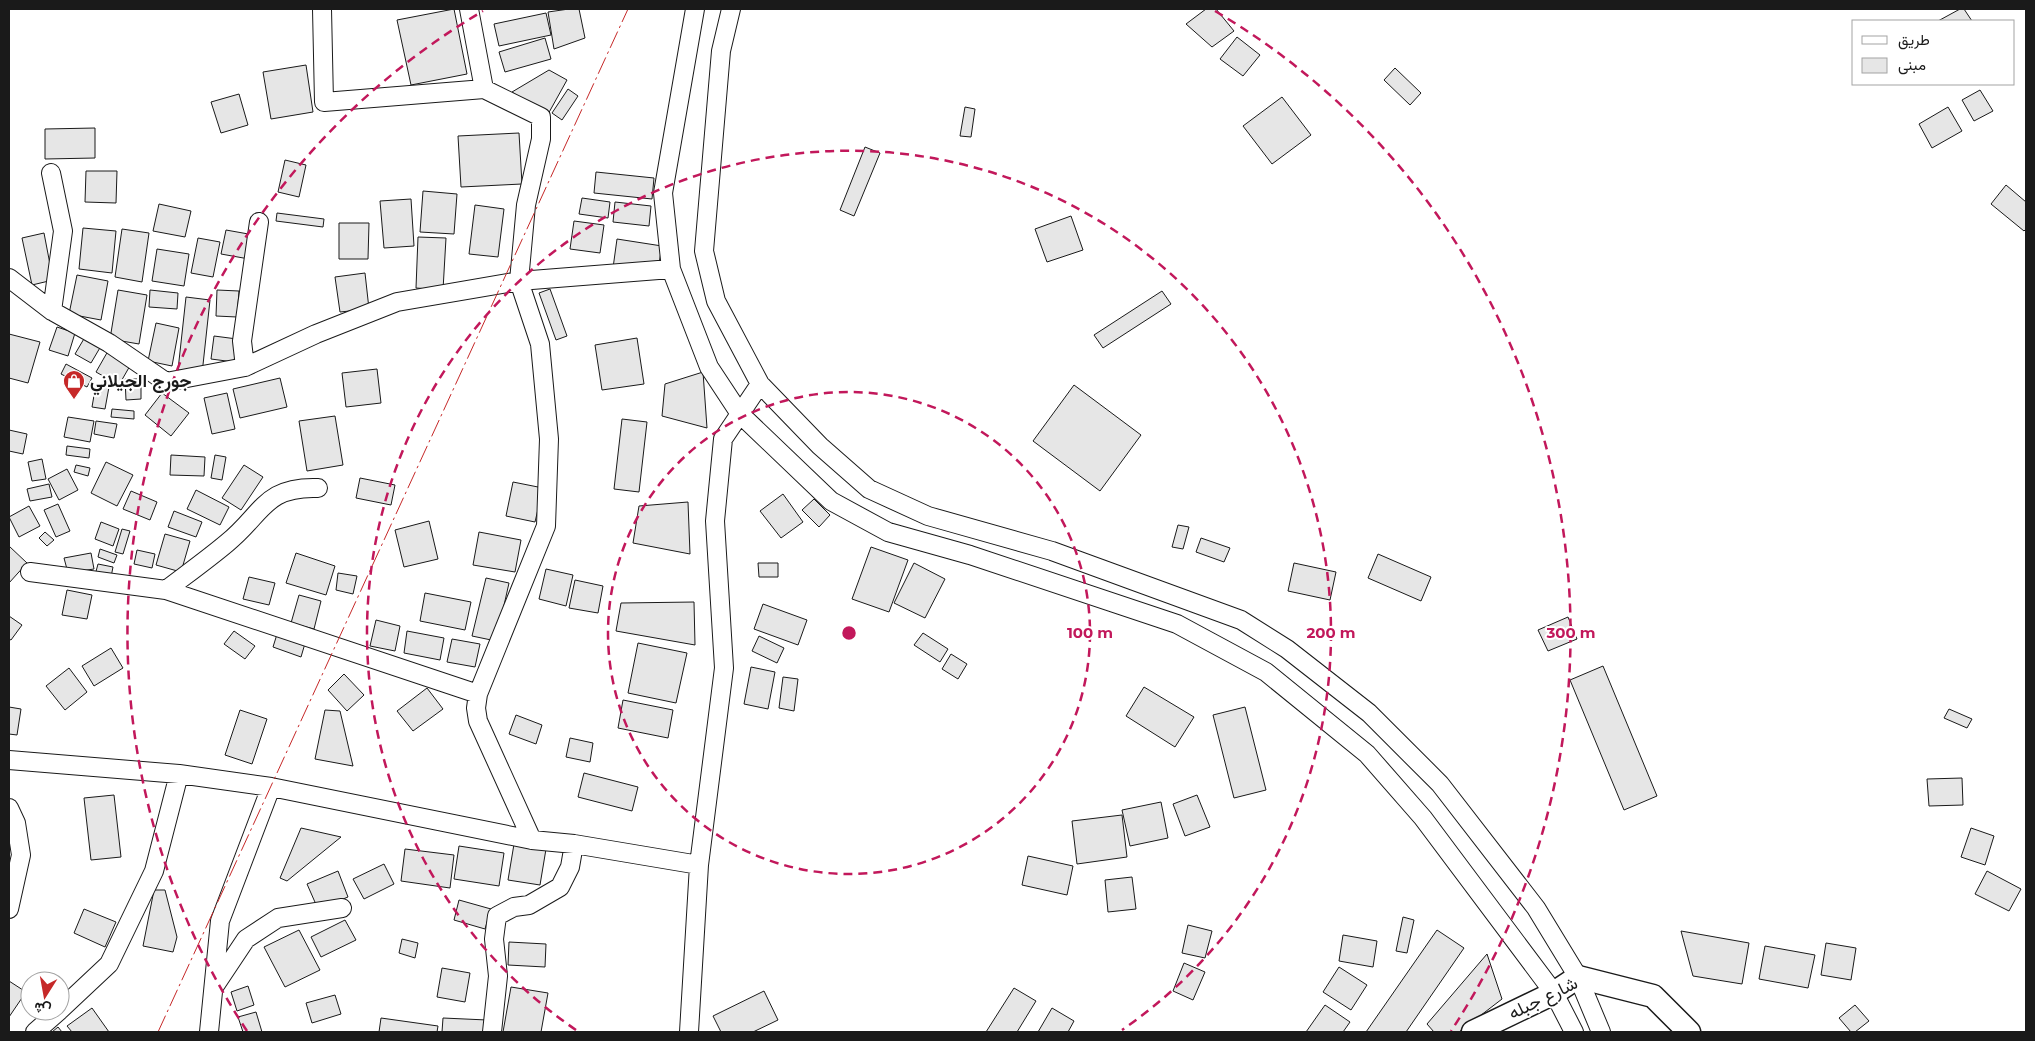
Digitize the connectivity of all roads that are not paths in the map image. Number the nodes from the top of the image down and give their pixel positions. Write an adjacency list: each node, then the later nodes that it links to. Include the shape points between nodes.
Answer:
1 (322, 9): 5 (street, via 324,102)
2 (469, 9): 5 (street)
3 (695, 9): 8 (street, via 663,193)
4 (731, 9): 13 (street, via 722,51 704,251 716,301)
5 (484, 89): 10 (street, via 542,118 542,140 526,205)
6 (50, 173): 11 (street, via 63,231)
7 (259, 222): 12 (street, via 242,341)
8 (671, 268): 10 (street); 14 (street, via 709,367)
9 (9, 278): 11 (street)
10 (519, 281): 12 (street, via 397,302); 18 (street, via 540,344 549,439 546,526)
11 (52, 311): 12 (street, via 109,343 166,382)
12 (245, 367)
13 (760, 384): 14 (street); 28 (street, via 820,446 869,489 928,516 1052,551 1241,620 1287,649 1369,713 1440,784 1536,908)
14 (740, 414): 25 (street, via 723,439 715,521 724,668); 30 (street, via 831,501 888,532 970,555 1177,624 1266,672 1367,754 1423,818)
15 (318, 488): 17 (street, via 296,487 270,499 229,542)
16 (30, 572): 17 (street)
17 (166, 590): 18 (street)
18 (478, 694): 23 (street, via 478,721)
19 (9, 760): 20 (street)
20 (179, 774): 21 (street); 31 (street, via 154,871 109,964)
21 (271, 787): 23 (street); 29 (street, via 220,921)
22 (9, 808): 27 (street, via 16,823 22,855)
23 (532, 840): 24 (street)
24 (574, 844): 25 (street); 35 (street, via 570,867 560,887 529,905 514,907 497,916 494,939 498,976)
25 (699, 865): 36 (street)
26 (342, 908): 29 (street, via 278,918 246,939)
27 (9, 909)
28 (1578, 977): 30 (main road, شارع جبله); 39 (street); 40 (main road, شارع جبله, via 1653,996)
29 (211, 992): 34 (street)
30 (1554, 993): 37 (main road, شارع جبله); 38 (street)
31 (70, 1001)
32 (48, 1021): 33 (street)
33 (35, 1032)
34 (209, 1032)
35 (492, 1032)
36 (689, 1032)
37 (1473, 1032)
38 (1574, 1032)
39 (1600, 1032)
40 (1688, 1032)

